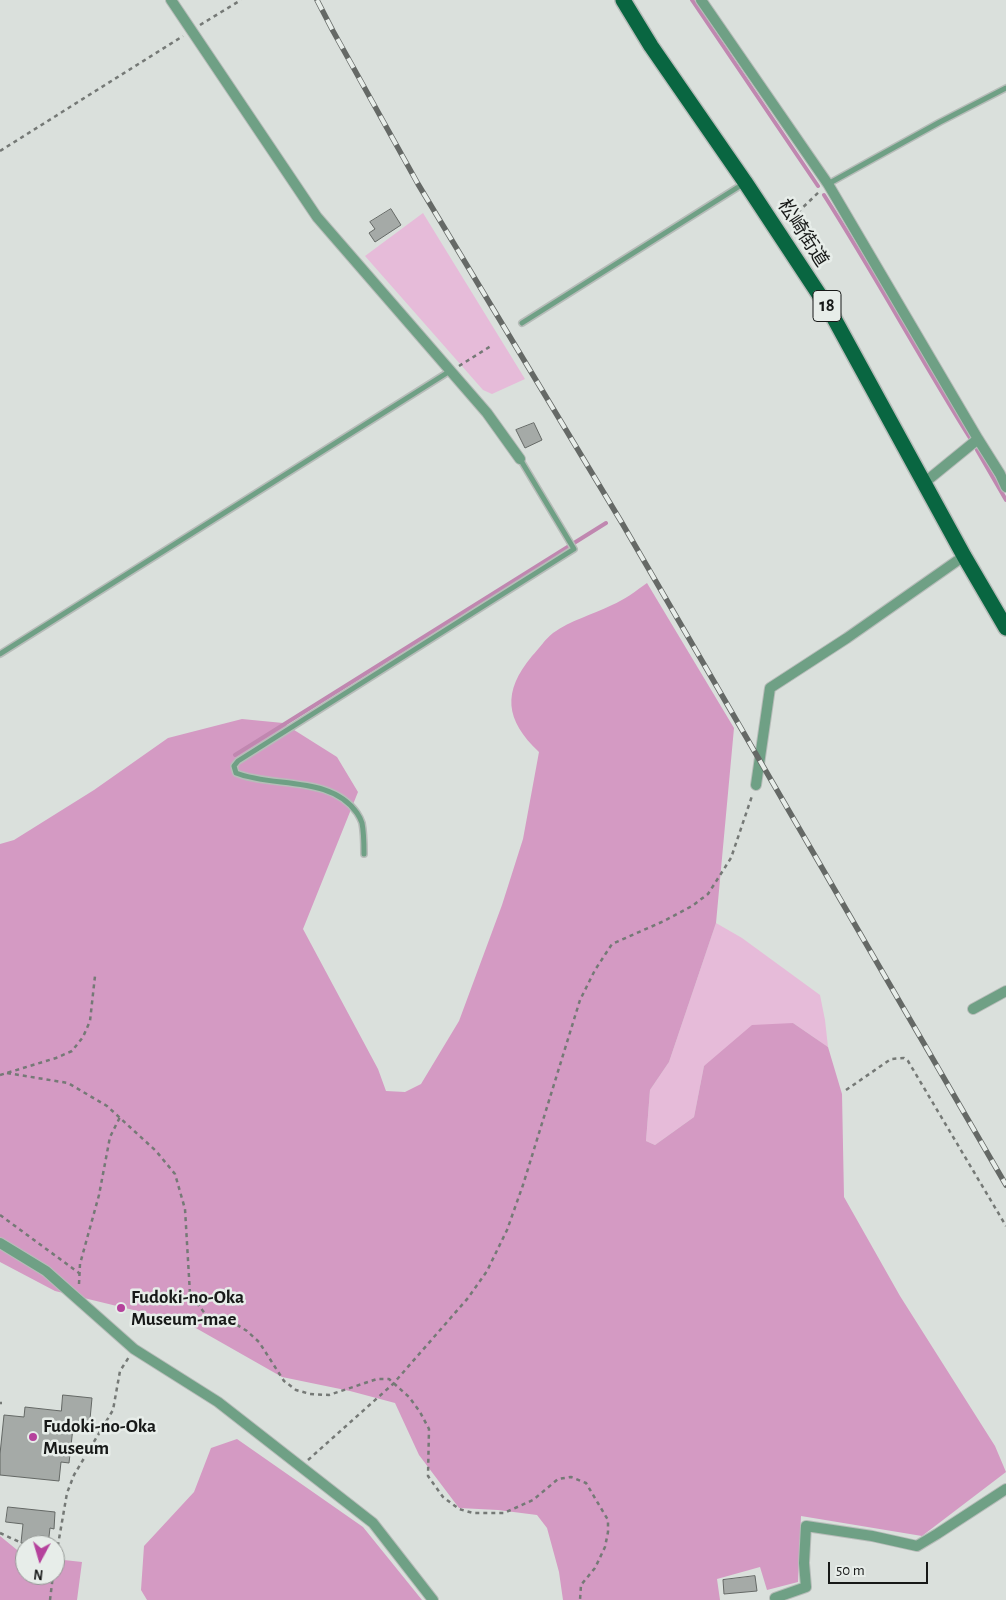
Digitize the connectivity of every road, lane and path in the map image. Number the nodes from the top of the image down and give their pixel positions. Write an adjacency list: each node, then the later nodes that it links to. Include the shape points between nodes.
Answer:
1 (172, 0): 5 (street)
2 (241, 0): 5 (path)
3 (623, 0): 8 (main road, 松崎街道 / 18)
4 (701, 0): 9 (street)
5 (191, 30): 7 (path); 13 (street, via 317,217)
6 (1006, 88): 9 (lane)
7 (0, 151)
8 (745, 182): 10 (main road, 松崎街道 / 18); 11 (lane)
9 (828, 184): 10 (path, via 798,212 806,259); 14 (street)
10 (801, 267): 17 (main road, 松崎街道 / 18, via 830,311)
11 (522, 323)
12 (491, 346): 13 (path)
13 (451, 370): 15 (street); 21 (lane)
14 (978, 439): 16 (street); 17 (street)
15 (520, 459): 23 (lane, via 574,549 234,766 236,773 246,777 297,783 344,800 362,821)
16 (1003, 472): 18 (street)
17 (924, 483): 19 (main road, 松崎街道 / 18)
18 (1006, 488)
19 (964, 556): 20 (main road, 松崎街道 / 18); 22 (street, via 770,688)
20 (1006, 628)
21 (0, 654)
22 (756, 785): 37 (path, via 731,858 708,894 664,921 612,944 595,970 580,1000 507,1230 487,1271 468,1298 393,1384)
23 (364, 854)
24 (95, 976): 27 (path, via 90,1021 72,1051)
25 (1006, 991): 26 (street)
26 (973, 1009)
27 (6, 1073): 28 (path); 30 (path, via 68,1083)
28 (0, 1075)
29 (846, 1090): 32 (path, via 891,1059 904,1058 908,1061)
30 (120, 1117): 34 (path, via 110,1137); 46 (path, via 175,1174 184,1209 190,1294 206,1315 234,1323 259,1342 284,1381 296,1390 329,1395 377,1379 389,1379 409,1397 429,1429 428,1476 443,1497 459,1509 504,1514 533,1500 558,1479 571,1477 586,1483 608,1520 608,1532 596,1568 581,1585)
31 (0, 1215): 34 (path)
32 (1006, 1226)
33 (0, 1243): 35 (street, via 46,1271)
34 (79, 1273): 35 (path)
35 (78, 1300): 36 (street)
36 (134, 1349): 37 (street, via 218,1402); 40 (path, via 120,1371 113,1410 74,1476)
37 (300, 1467): 45 (street, via 373,1523)
38 (1006, 1488): 43 (street, via 917,1546 806,1526 806,1587)
39 (0, 1533): 41 (path)
40 (60, 1535)
41 (15, 1540)
42 (52, 1585): 44 (path)
43 (775, 1598)
44 (50, 1600)
45 (433, 1600)
46 (580, 1600)

